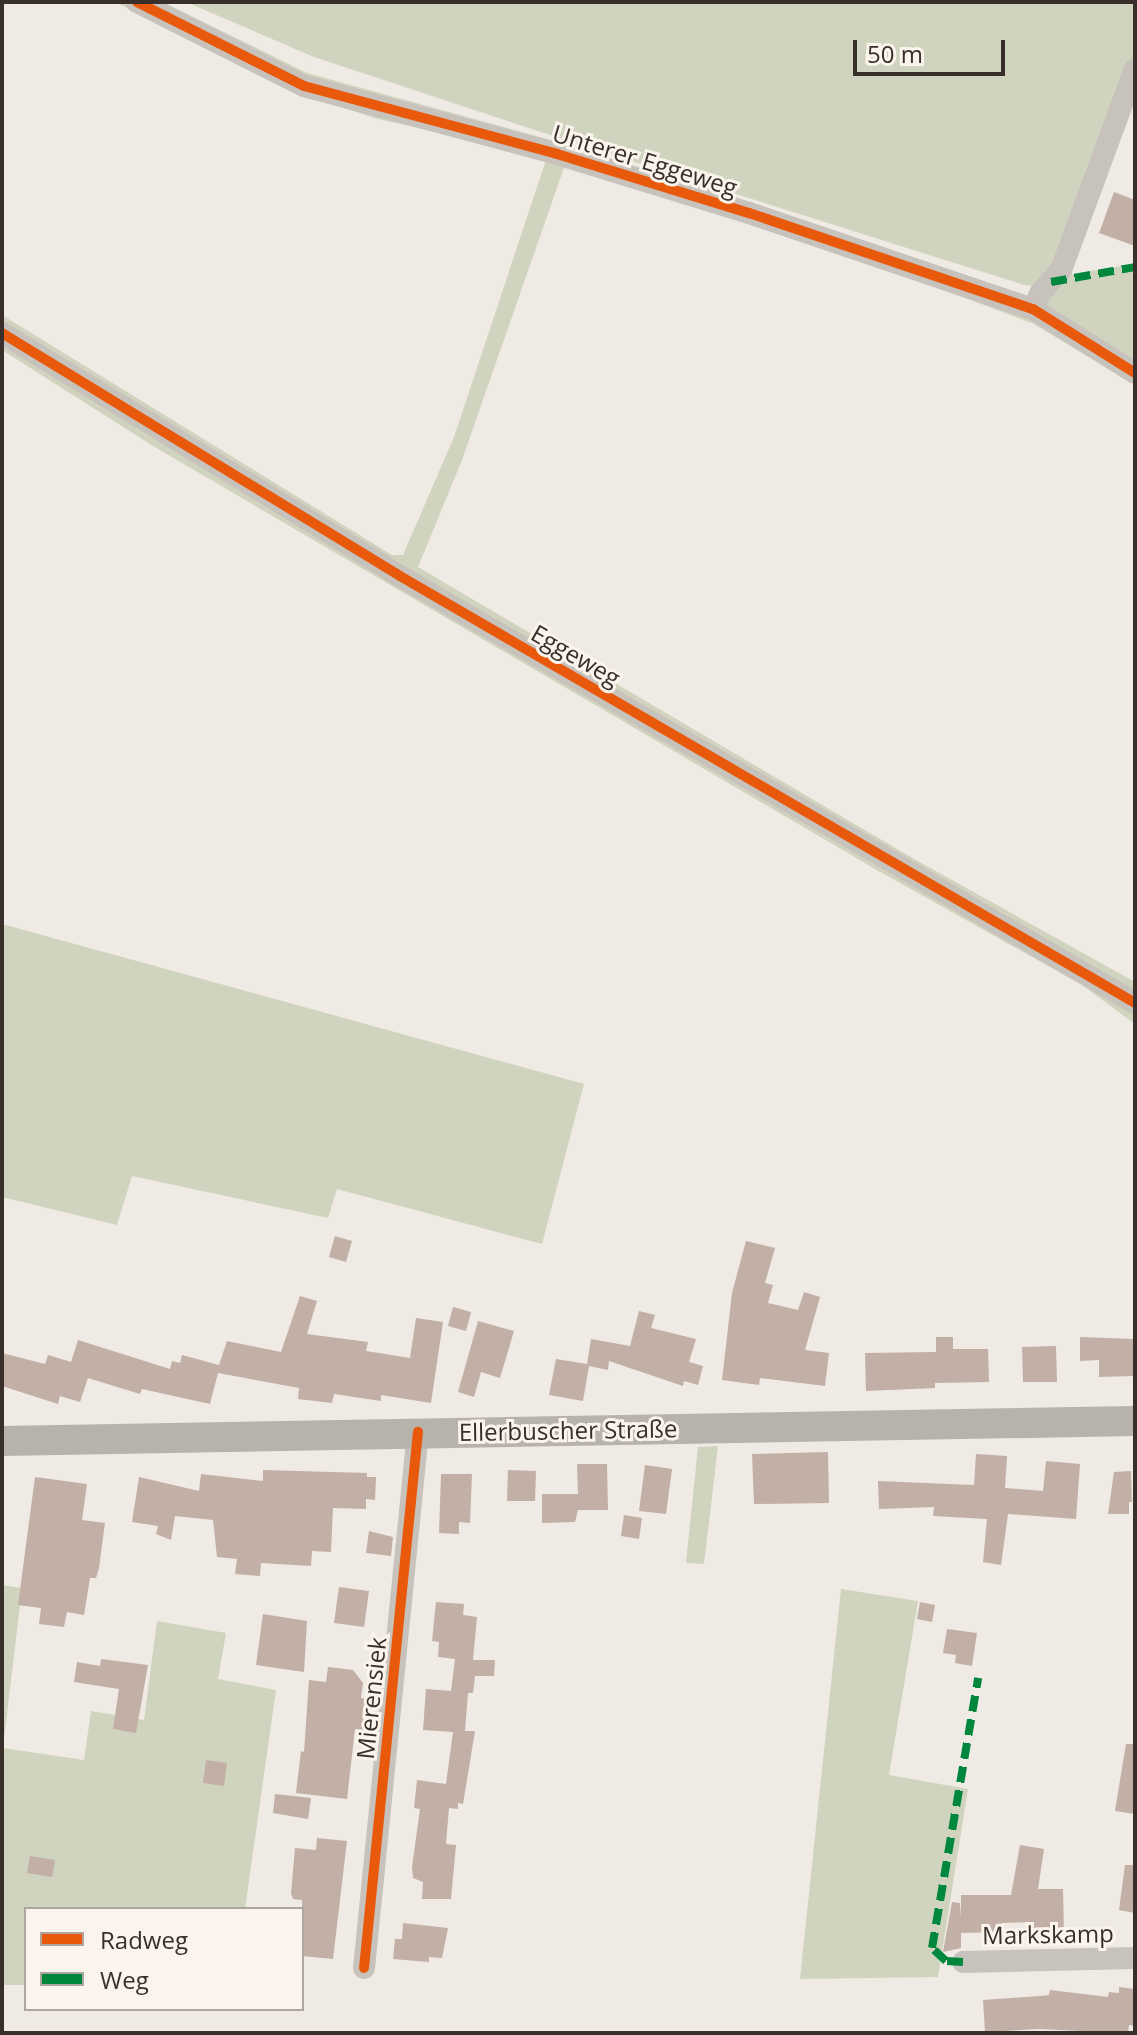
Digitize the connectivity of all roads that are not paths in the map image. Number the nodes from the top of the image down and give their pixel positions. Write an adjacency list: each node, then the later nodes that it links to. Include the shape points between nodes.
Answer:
1 (137, 2): 3 (street, Unterer Eggeweg, via 304,86 586,163)
2 (1135, 69): 3 (street, via 1061,270)
3 (1033, 309): 5 (street, Unterer Eggeweg)
4 (2, 333): 6 (street, Eggeweg, via 400,576)
5 (1135, 373)
6 (1135, 1003)
7 (1135, 1421): 8 (main road, Ellerbuscher Straße)
8 (418, 1432): 9 (main road, Ellerbuscher Straße); 12 (street, Mierensiek)
9 (2, 1441)
10 (1135, 1958): 11 (street, Markskamp)
11 (963, 1962)
12 (364, 1968)

